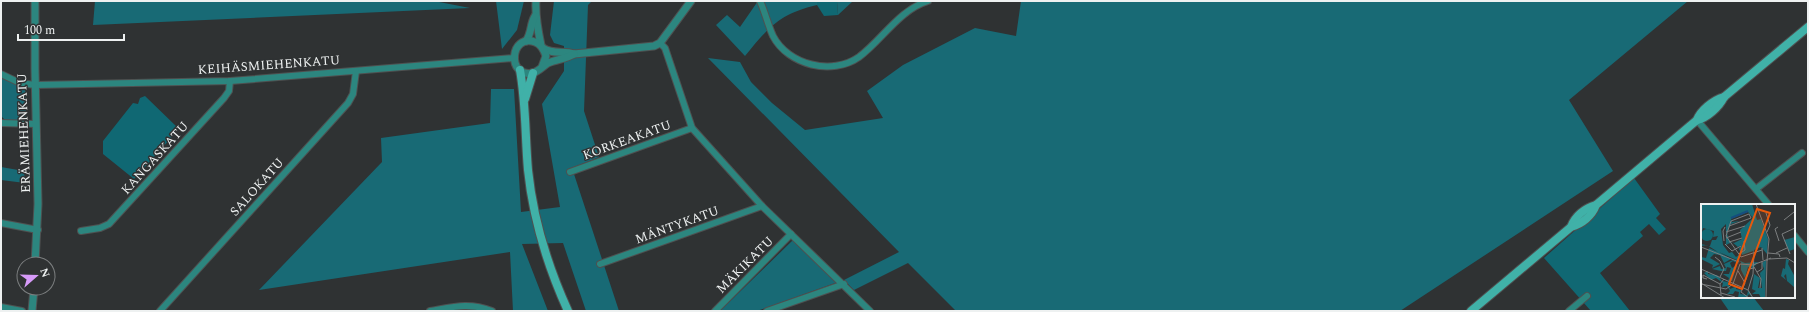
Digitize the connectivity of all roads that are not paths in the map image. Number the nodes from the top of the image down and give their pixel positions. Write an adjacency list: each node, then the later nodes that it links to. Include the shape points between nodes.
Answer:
1 (35, 1): 19 (street, ERÄMIEHENKATU)
2 (536, 1): 6 (street)
3 (691, 1): 9 (street)
4 (760, 1): 5 (street, via 774,36 787,52 803,62 831,66 845,64 859,57 906,13)
5 (928, 1)
6 (535, 16): 8 (street, via 530,36); 10 (street)
7 (1808, 27): 21 (main road, via 1724,97 1721,103 1702,119)
8 (526, 41): 10 (street, via 535,42); 12 (street, via 518,46)
9 (660, 42): 11 (street, via 647,48); 24 (street, via 665,48)
10 (542, 47): 11 (street, via 551,52); 13 (street, via 546,56)
11 (574, 54): 13 (street)
12 (514, 58): 14 (street); 15 (street, KEIHÄSMIEHENKATU)
13 (542, 67): 16 (street)
14 (520, 70): 16 (street); 20 (main road)
15 (356, 71): 18 (street, KEIHÄSMIEHENKATU); 44 (street, SALOKATU, via 354,94 348,103)
16 (533, 73): 20 (main road)
17 (1, 74): 19 (street, KEIHÄSMIEHENKATU, via 20,83)
18 (230, 81): 19 (street, KEIHÄSMIEHENKATU); 32 (street, KANGASKATU, via 229,91 224,98 109,224)
19 (35, 85): 23 (street, ERÄMIEHENKATU)
20 (525, 99): 47 (main road, via 525,138 532,198 549,263)
21 (1697, 120): 27 (street); 51 (main road, via 1596,205 1593,213 1579,225 1571,227)
22 (1, 123): 23 (street)
23 (36, 124): 31 (street, ERÄMIEHENKATU)
24 (692, 128): 26 (street, KORKEAKATU); 29 (street)
25 (1802, 153): 27 (street)
26 (570, 172)
27 (1756, 189): 28 (street)
28 (1768, 204)
29 (762, 206): 33 (street); 37 (street, MÄNTYKATU)
30 (1, 223): 31 (street)
31 (38, 230): 36 (street, ERÄMIEHENKATU)
32 (81, 231)
33 (792, 234): 38 (street); 48 (street, MÄKIKATU)
34 (1795, 236): 35 (street)
35 (1808, 252)
36 (36, 256)
37 (600, 264)
38 (844, 284): 49 (street); 50 (street)
39 (33, 296): 43 (street)
40 (1586, 296): 52 (street)
41 (1, 307): 42 (street)
42 (22, 311)
43 (32, 311)
44 (160, 311)
45 (430, 311): 46 (street, via 466,305)
46 (492, 311)
47 (568, 311)
48 (715, 311)
49 (767, 311)
50 (870, 311)
51 (1471, 311)
52 (1569, 311)

